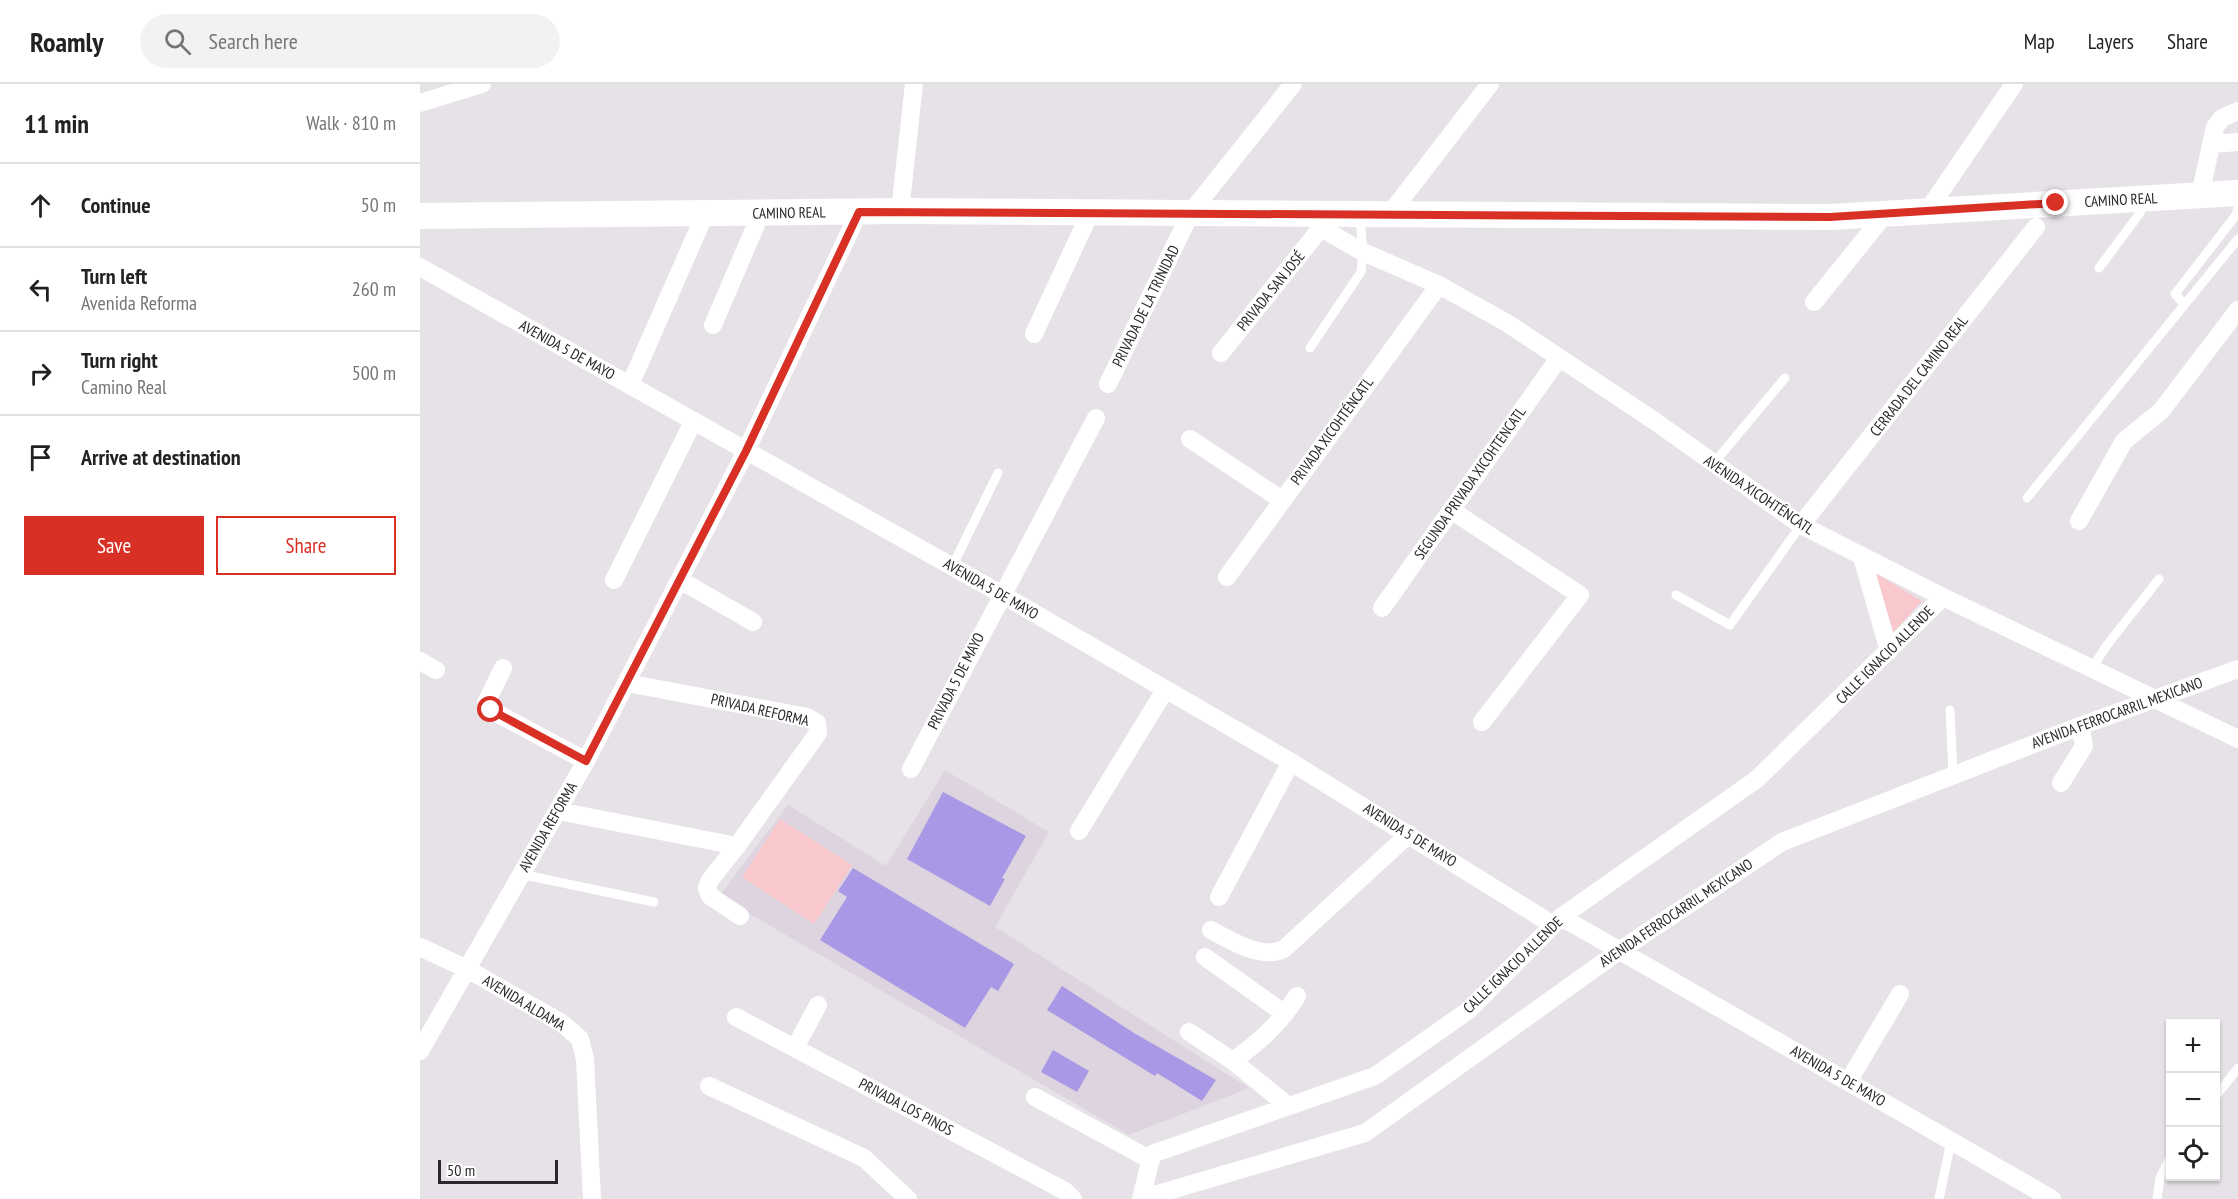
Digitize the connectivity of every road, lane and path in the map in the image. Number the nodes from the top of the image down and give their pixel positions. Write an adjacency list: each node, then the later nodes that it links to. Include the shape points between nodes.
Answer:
1 (482, 84): 6 (street)
2 (914, 84): 15 (street)
3 (1293, 84): 17 (street, PRIVADA DE LA TRINIDAD)
4 (1490, 84): 23 (street)
5 (2013, 84): 14 (street)
6 (420, 103)
7 (2238, 111): 9 (street, via 2222,117 2215,126)
8 (2238, 142): 9 (street)
9 (2213, 144): 11 (street)
10 (2238, 193): 11 (main road, CAMINO REAL)
11 (2200, 195): 12 (main road, CAMINO REAL)
12 (2146, 198): 14 (main road, CAMINO REAL); 30 (lane, via 2140,213)
13 (2238, 208): 33 (lane, via 2175,294)
14 (1928, 210): 20 (main road, CAMINO REAL)
15 (900, 211): 16 (main road, CAMINO REAL); 19 (main road, CAMINO REAL)
16 (859, 212): 18 (main road, CAMINO REAL); 46 (street, AVENIDA REFORMA)
17 (1191, 212): 19 (main road, CAMINO REAL); 25 (main road, CAMINO REAL); 41 (street, PRIVADA DE LA TRINIDAD)
18 (761, 213): 21 (main road, CAMINO REAL); 35 (street)
19 (1090, 213): 36 (street)
20 (1887, 213): 23 (main road, CAMINO REAL, via 1830,217); 32 (street)
21 (705, 214): 24 (main road, CAMINO REAL); 42 (street)
22 (1359, 215): 23 (main road, CAMINO REAL); 25 (main road, CAMINO REAL); 28 (lane)
23 (1389, 215)
24 (420, 216)
25 (1316, 222): 28 (street, AVENIDA XICOHTÉNCATL); 38 (street, PRIVADA SAN JOSÉ)
26 (2036, 227): 53 (street, CERRADA DEL CAMINO REAL)
27 (2238, 239): 33 (lane)
28 (1363, 252): 31 (street, AVENIDA XICOHTÉNCATL); 37 (lane, via 1361,272)
29 (420, 267): 42 (street, AVENIDA 5 DE MAYO)
30 (2099, 268)
31 (1438, 285): 39 (street, AVENIDA XICOHTÉNCATL, via 1507,323); 50 (street, PRIVADA XICOHTÉNCATL)
32 (1814, 302)
33 (2184, 304): 49 (lane)
34 (2238, 310): 52 (street, via 2161,411 2124,441)
35 (713, 325)
36 (1034, 334)
37 (1310, 348)
38 (1221, 353)
39 (1559, 358): 47 (street, AVENIDA XICOHTÉNCATL); 51 (street, SEGUNDA PRIVADA XICOHTENCATL)
40 (1785, 378): 47 (lane)
41 (1108, 384)
42 (630, 386): 44 (street, AVENIDA 5 DE MAYO)
43 (1096, 418): 60 (street, PRIVADA 5 DE MAYO)
44 (693, 422): 46 (street, AVENIDA 5 DE MAYO); 58 (street)
45 (1190, 440): 50 (street)
46 (746, 451): 55 (street, AVENIDA 5 DE MAYO); 59 (street, AVENIDA REFORMA)
47 (1713, 464): 53 (street, AVENIDA XICOHTÉNCATL)
48 (998, 473): 55 (lane)
49 (2027, 498)
50 (1282, 500): 56 (street, PRIVADA XICOHTÉNCATL)
51 (1451, 510): 63 (street, SEGUNDA PRIVADA XICOHTENCATL); 75 (street, via 1580,595)
52 (2079, 521)
53 (1801, 525): 54 (street, AVENIDA XICOHTÉNCATL); 61 (lane, via 1730,625)
54 (1862, 557): 62 (street, AVENIDA XICOHTÉNCATL); 65 (street)
55 (952, 567): 60 (street, AVENIDA 5 DE MAYO)
56 (1227, 578)
57 (2159, 579): 68 (lane)
58 (614, 580)
59 (680, 580): 64 (street); 71 (street, AVENIDA REFORMA)
60 (1001, 594): 72 (street, AVENIDA 5 DE MAYO); 80 (street, PRIVADA 5 DE MAYO)
61 (1676, 595)
62 (1943, 597): 65 (street, CALLE IGNACIO ALLENDE); 68 (street, AVENIDA XICOHTÉNCATL)
63 (1382, 608)
64 (753, 622)
65 (1890, 651): 91 (street, CALLE IGNACIO ALLENDE, via 1757,779)
66 (420, 661): 70 (street)
67 (503, 668): 78 (street, via 486,703 491,710)
68 (2092, 668): 73 (street, AVENIDA XICOHTÉNCATL)
69 (2238, 669): 73 (street, AVENIDA FERROCARRIL MEXICANO)
70 (436, 670)
71 (627, 682): 78 (street, AVENIDA REFORMA); 86 (street, PRIVADA REFORMA, via 807,717 817,723 818,733)
72 (1165, 690): 79 (street, AVENIDA 5 DE MAYO); 84 (street)
73 (2156, 698): 76 (street, AVENIDA FERROCARRIL MEXICANO); 77 (street, AVENIDA XICOHTÉNCATL)
74 (1950, 710): 81 (lane)
75 (1482, 722)
76 (2080, 726): 81 (street, AVENIDA FERROCARRIL MEXICANO); 82 (street, via 2084,746)
77 (2238, 739)
78 (586, 761): 83 (street, AVENIDA REFORMA)
79 (1291, 762): 85 (street, AVENIDA 5 DE MAYO); 88 (street)
80 (911, 769)
81 (1953, 775): 94 (street, AVENIDA FERROCARRIL MEXICANO, via 1782,842)
82 (2061, 783)
83 (558, 811): 86 (street); 87 (street, AVENIDA REFORMA)
84 (1079, 831)
85 (1409, 834): 91 (street, AVENIDA 5 DE MAYO); 92 (street, via 1284,949 1263,953)
86 (737, 846): 90 (street, PRIVADA REFORMA, via 706,888 710,896)
87 (520, 874): 89 (lane); 96 (street, AVENIDA REFORMA)
88 (1219, 897)
89 (654, 902)
90 (740, 916)
91 (1557, 921): 94 (street, AVENIDA 5 DE MAYO); 111 (street, CALLE IGNACIO ALLENDE, via 1469,1010 1375,1076)
92 (1210, 930)
93 (420, 947): 96 (street, AVENIDA ALDAMA)
94 (1619, 951): 107 (street, AVENIDA 5 DE MAYO); 118 (street, AVENIDA FERROCARRIL MEXICANO, via 1365,1133)
95 (1204, 957): 100 (street)
96 (467, 969): 104 (street, AVENIDA REFORMA); 115 (street, AVENIDA ALDAMA, via 562,1023 580,1039 585,1059)
97 (1900, 994): 107 (street)
98 (1297, 996): 100 (street)
99 (818, 1005): 103 (street)
100 (1286, 1014): 105 (street, via 1263,1039)
101 (736, 1017): 103 (street, PRIVADA LOS PINOS)
102 (1189, 1032): 105 (street)
103 (795, 1048): 117 (street, PRIVADA LOS PINOS, via 1065,1191)
104 (420, 1051)
105 (1233, 1061): 111 (street)
106 (2238, 1068): 109 (lane)
107 (1848, 1082): 112 (street, AVENIDA 5 DE MAYO)
108 (709, 1086): 116 (street, via 864,1158)
109 (2220, 1091)
110 (1035, 1097): 113 (street)
111 (1287, 1105): 113 (street, CALLE IGNACIO ALLENDE, via 1152,1154)
112 (1951, 1141): 119 (lane); 120 (street, AVENIDA 5 DE MAYO)
113 (1151, 1160): 118 (street)
114 (2166, 1166): 121 (lane)
115 (592, 1199)
116 (908, 1199)
117 (1073, 1199)
118 (1141, 1199)
119 (1940, 1199)
120 (2052, 1199)
121 (2157, 1199)

